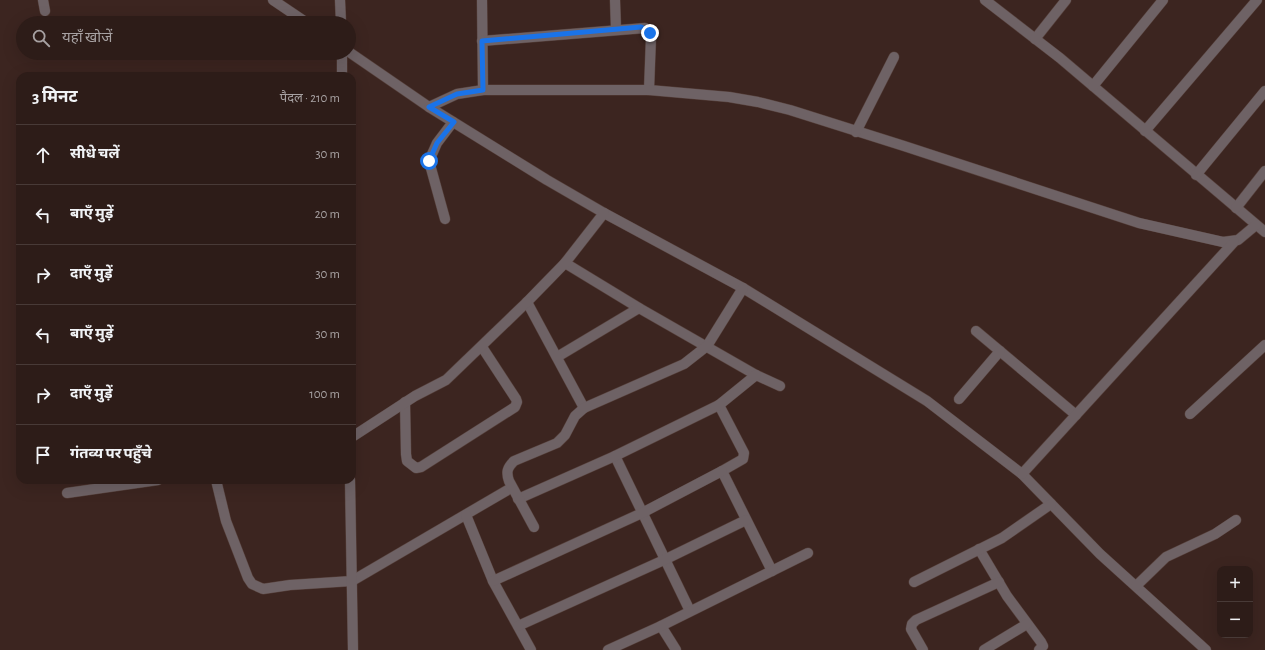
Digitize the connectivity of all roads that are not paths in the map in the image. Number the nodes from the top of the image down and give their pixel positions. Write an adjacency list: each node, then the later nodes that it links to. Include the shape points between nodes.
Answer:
1 (43, 0): 10 (street)
2 (273, 0): 11 (street)
3 (340, 0): 12 (street)
4 (482, 0): 15 (street)
5 (615, 0): 13 (street)
6 (985, 0): 14 (street)
7 (1066, 0): 14 (street)
8 (1163, 0): 20 (street)
9 (1256, 0): 26 (street)
10 (45, 11)
11 (297, 16)
12 (341, 16)
13 (616, 29): 15 (street); 22 (street, via 641,27 650,33)
14 (1035, 39): 20 (street)
15 (482, 41): 21 (street)
16 (356, 57): 24 (street)
17 (894, 57): 27 (street)
18 (342, 60): 19 (street)
19 (342, 72)
20 (1093, 86): 26 (street)
21 (483, 90): 22 (street); 24 (street, via 457,94)
22 (649, 90): 27 (street, via 758,102)
23 (1265, 91): 29 (street)
24 (429, 107): 25 (street)
25 (454, 122): 31 (street); 32 (street, via 437,143 429,161)
26 (1145, 131): 29 (street)
27 (856, 132): 35 (street, via 1139,223 1223,242)
28 (1265, 171): 30 (street)
29 (1196, 175): 30 (street)
30 (1236, 208): 33 (street)
31 (604, 213): 36 (street); 37 (street)
32 (445, 219)
33 (1256, 225): 34 (street); 35 (street)
34 (1265, 232)
35 (1234, 242): 53 (street)
36 (565, 263): 38 (street); 39 (street)
37 (744, 288): 43 (street); 57 (street, via 927,401)
38 (527, 302): 42 (street); 45 (street)
39 (639, 308): 43 (street); 45 (street)
40 (976, 331): 44 (street)
41 (1265, 345): 52 (street)
42 (482, 346): 49 (street, via 446,380); 49 (street, via 514,396 517,402 514,407 416,468 407,461)
43 (707, 346): 46 (street); 51 (street, via 684,364)
44 (1000, 351): 48 (street); 53 (street)
45 (557, 357): 51 (street)
46 (756, 375): 47 (street); 50 (street)
47 (780, 386)
48 (959, 398)
49 (405, 402): 54 (street)
50 (719, 405): 55 (street); 56 (street, via 744,453 743,459)
51 (584, 408): 61 (street, via 575,416 562,439 511,464 507,474)
52 (1190, 414)
53 (1076, 415): 57 (street)
54 (356, 434)
55 (615, 456): 63 (street); 65 (street)
56 (722, 471): 65 (street); 67 (street)
57 (1022, 474): 64 (street)
58 (128, 484): 62 (street)
59 (217, 484): 74 (street, via 226,521 252,584 263,589)
60 (350, 484): 74 (street)
61 (512, 488): 63 (street); 66 (street)
62 (67, 492)
63 (518, 499): 69 (street)
64 (1051, 504): 70 (street, via 1018,528); 78 (street)
65 (642, 513): 72 (street); 75 (street)
66 (466, 515): 74 (street); 75 (street)
67 (746, 520): 72 (street); 73 (street)
68 (1236, 520): 78 (street, via 1215,534 1166,557)
69 (534, 527)
70 (979, 549): 76 (street); 77 (street)
71 (808, 553): 73 (street)
72 (664, 560): 79 (street); 81 (street)
73 (772, 571): 79 (street)
74 (352, 581): 83 (street)
75 (493, 581): 81 (street)
76 (914, 582)
77 (1000, 582): 80 (street); 87 (street, via 916,620 911,629)
78 (1136, 586): 90 (street)
79 (690, 611): 82 (street)
80 (1027, 624): 88 (street); 89 (street, via 1042,642)
81 (518, 626): 84 (street)
82 (662, 626): 85 (street); 86 (street)
83 (353, 650)
84 (531, 650)
85 (608, 650)
86 (676, 650)
87 (923, 650)
88 (984, 650)
89 (1040, 650)
90 (1206, 650)

